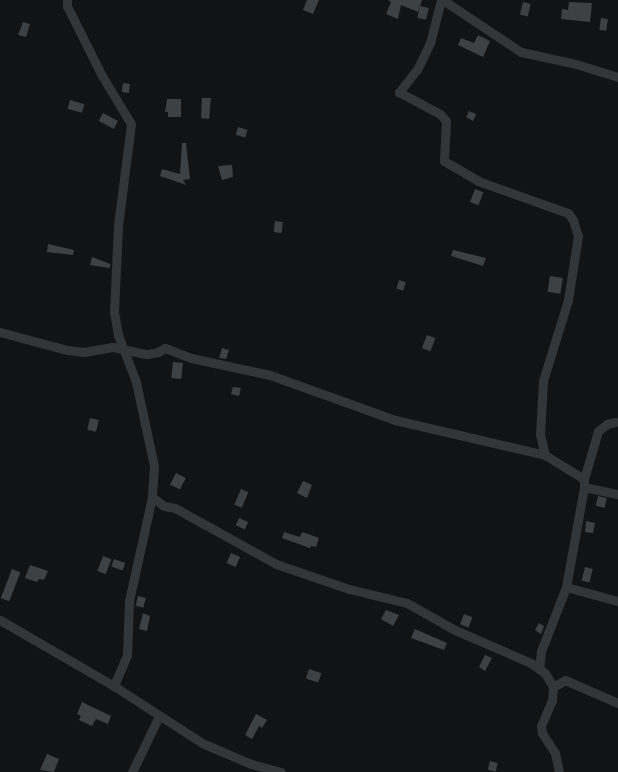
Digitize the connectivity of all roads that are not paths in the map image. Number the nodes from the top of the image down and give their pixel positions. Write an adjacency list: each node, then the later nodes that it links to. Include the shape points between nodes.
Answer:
1 (67, 0): 5 (street, via 67,6 101,74 131,124 118,225 114,312)
2 (442, 0): 3 (street, via 521,52 576,64); 7 (street, via 430,43 418,68 400,92 440,114 446,121 444,161 478,181 524,200 560,210 573,220 578,236 568,300 543,381 540,434)
3 (618, 77)
4 (0, 332): 5 (street, via 67,350 84,352 114,347)
5 (124, 350): 7 (street, via 147,354 165,348 191,358 270,375 395,420); 10 (street, via 136,382 154,466)
6 (616, 422): 8 (street, via 607,424 598,431)
7 (545, 455): 8 (street)
8 (584, 483): 9 (street); 11 (street)
9 (618, 494)
10 (152, 497): 14 (street, via 164,506 193,518 276,564 349,589 406,603 455,630 508,652); 15 (street, via 129,601 127,655)
11 (566, 587): 12 (street); 14 (street, via 541,651)
12 (618, 601)
13 (0, 620): 15 (street)
14 (539, 669): 16 (street, via 545,673)
15 (114, 686): 18 (street)
16 (553, 687): 17 (street, via 565,680); 21 (street, via 550,704 541,726 542,733 555,753)
17 (618, 703)
18 (159, 716): 19 (street); 20 (street, via 219,751)
19 (132, 772)
20 (281, 772)
21 (559, 772)

